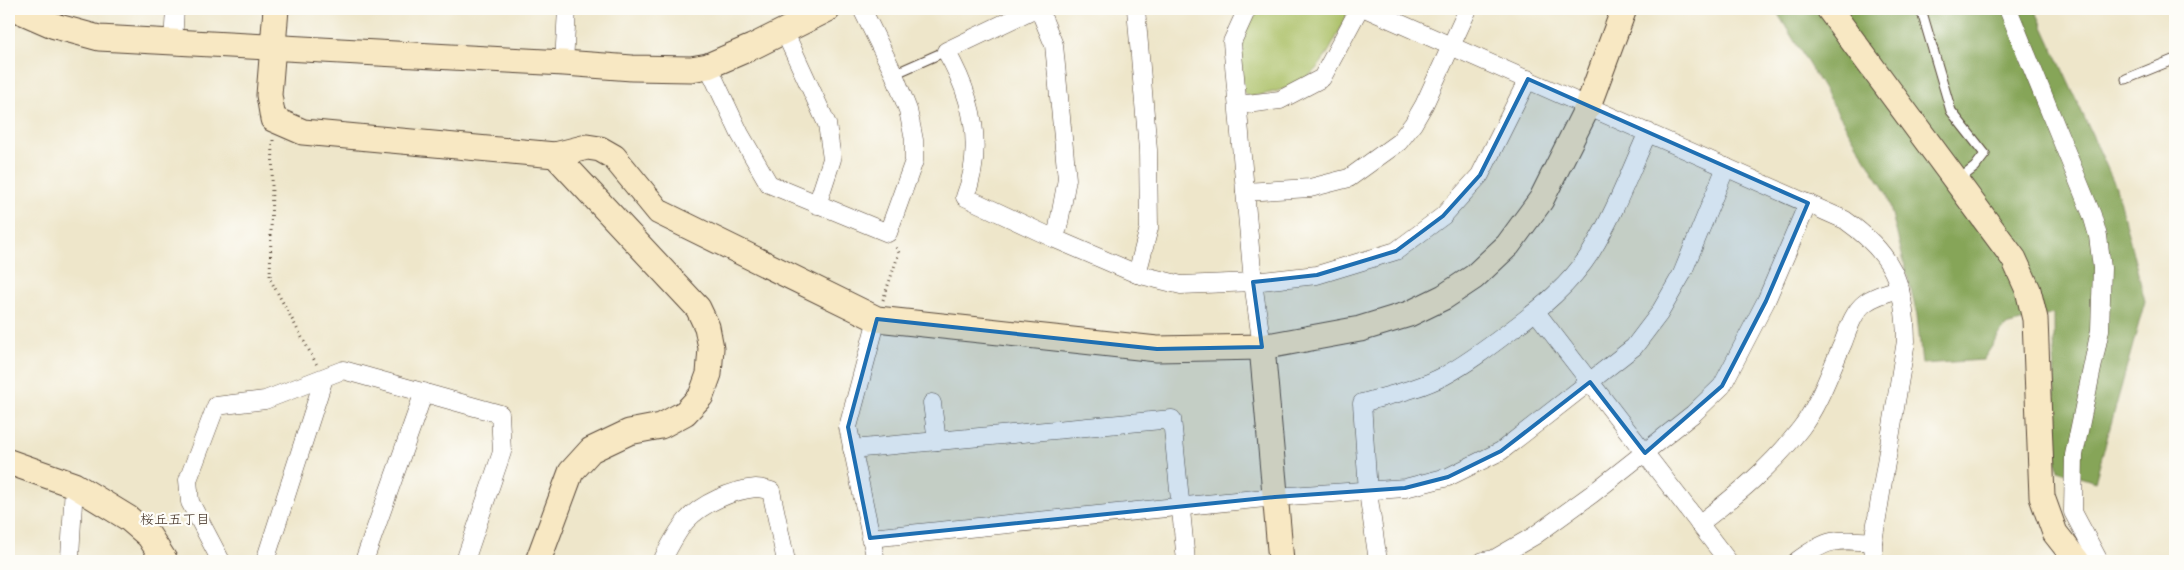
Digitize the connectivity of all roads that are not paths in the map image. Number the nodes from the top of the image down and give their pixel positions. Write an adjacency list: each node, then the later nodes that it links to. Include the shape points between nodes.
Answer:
1 (16, 9): 19 (street, via 55,26 100,38)
2 (174, 9): 19 (street)
3 (276, 9): 20 (street)
4 (566, 9): 24 (street)
5 (828, 9): 18 (street)
6 (862, 9): 26 (street)
7 (1034, 9): 22 (street)
8 (1039, 9): 38 (street, via 1054,45 1067,180 1058,228)
9 (1136, 9): 39 (street, via 1149,179 1149,228)
10 (1247, 9): 29 (street, via 1232,42)
11 (1359, 9): 29 (street, via 1322,78 1280,100)
12 (1367, 9): 21 (street)
13 (1468, 9): 21 (street)
14 (1624, 9): 30 (street)
15 (1828, 9): 34 (street)
16 (1921, 9): 34 (lane, via 1951,111 1985,154 1975,167)
17 (2008, 9): 78 (street, via 2098,236 2102,268 2100,330 2074,455 2073,512)
18 (784, 33): 25 (street); 37 (street, via 827,124 832,160)
19 (173, 43): 20 (street)
20 (274, 46): 24 (street); 32 (street, via 268,95 273,119 303,132)
21 (1452, 46): 27 (street); 35 (street, via 1414,124 1399,142 1375,161 1349,178 1310,188)
22 (946, 51): 26 (lane); 38 (street, via 972,110 976,136 972,178 965,197)
23 (2175, 59): 28 (lane)
24 (564, 63): 25 (street, via 658,70)
25 (708, 66): 37 (street, via 740,134 769,184)
26 (894, 74): 37 (street, via 908,110 914,140 914,162 888,233)
27 (1528, 79): 30 (street); 40 (street, via 1480,175 1443,216 1396,250 1317,275)
28 (2126, 79)
29 (1238, 105): 35 (street)
30 (1588, 106): 31 (street); 44 (street, via 1541,200 1508,245 1474,277 1444,297 1409,314 1360,329)
31 (1648, 132): 33 (street); 42 (street, via 1591,252 1566,285)
32 (555, 155): 43 (street, via 587,147 600,149 614,157 659,212); 66 (street, via 698,308 707,327 711,348 701,396 685,414 661,426 629,432 606,442 591,450 571,472)
33 (1726, 167): 36 (street); 46 (street, via 1682,274 1659,314 1634,347)
34 (1956, 181): 77 (street, via 2014,259 2028,290 2035,320 2042,497 2055,533)
35 (1244, 192): 40 (street)
36 (1808, 203): 41 (street, via 1845,220 1866,236 1883,254); 51 (street, via 1766,301 1722,386)
37 (817, 205)
38 (1053, 238): 39 (street)
39 (1137, 274): 40 (street, via 1181,285)
40 (1253, 282): 44 (street)
41 (1900, 289): 57 (street, via 1864,303 1852,320 1819,398 1803,426 1781,454 1745,488); 59 (street, via 1906,309 1906,341)
42 (1536, 312): 46 (street); 54 (street, via 1479,355 1444,376 1362,403)
43 (877, 319): 44 (street, via 1156,349); 50 (street, via 848,427)
44 (1262, 347): 55 (street)
45 (324, 378): 47 (street, via 344,370); 62 (street, via 265,400 216,406 188,480 190,502); 63 (street)
46 (1590, 382): 51 (street); 54 (street, via 1501,451 1448,476 1405,488)
47 (424, 392): 64 (street); 65 (street, via 500,414 502,452)
48 (932, 403): 49 (street)
49 (937, 441): 50 (street); 56 (street, via 1172,419)
50 (852, 449): 58 (street)
51 (1645, 453): 57 (street); 73 (street, via 1534,536 1494,559)
52 (9, 462): 53 (street)
53 (74, 485): 60 (street); 61 (street, via 128,518 150,536)
54 (1368, 492): 55 (street); 72 (street)
55 (1276, 497): 56 (street); 71 (street)
56 (1181, 507): 58 (street); 70 (street)
57 (1699, 524): 74 (street)
58 (870, 538): 69 (street)
59 (1873, 542): 75 (street, via 1838,540); 76 (street)
60 (72, 561)
61 (165, 561)
62 (221, 561)
63 (265, 561)
64 (364, 561)
65 (465, 561)
66 (538, 561)
67 (662, 561): 68 (street, via 687,520 712,502 736,492 758,488 771,491)
68 (786, 561)
69 (876, 561)
70 (1186, 561)
71 (1281, 561)
72 (1378, 561)
73 (1483, 561)
74 (1728, 561)
75 (1797, 561)
76 (1874, 561)
77 (2077, 561)
78 (2100, 561)

